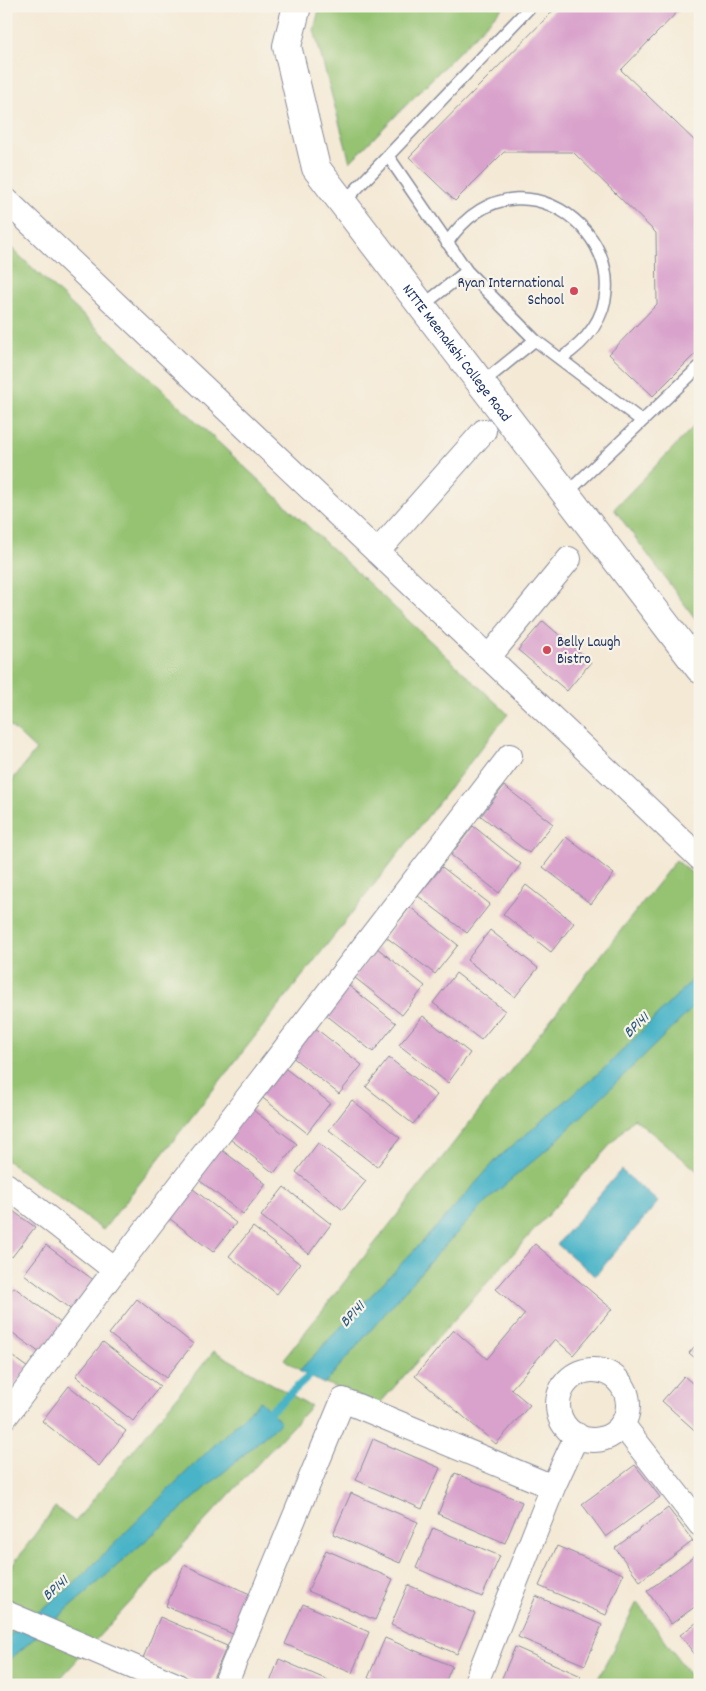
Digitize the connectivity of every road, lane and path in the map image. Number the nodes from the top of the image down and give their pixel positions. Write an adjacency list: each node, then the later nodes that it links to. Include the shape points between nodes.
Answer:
1 (297, 6): 5 (street, NITTE Meenakshi College Road, via 287,46 316,168)
2 (531, 6): 3 (lane)
3 (388, 156): 5 (lane); 6 (lane)
4 (6, 200): 16 (street)
5 (343, 203): 8 (street, NITTE Meenakshi College Road)
6 (447, 243): 7 (lane); 10 (lane, via 470,216 502,202 537,201 554,206 582,225 601,255 606,289 596,322 586,337)
7 (467, 272): 8 (lane); 9 (lane)
8 (422, 306): 12 (street, NITTE Meenakshi College Road)
9 (535, 340): 10 (lane); 12 (lane)
10 (560, 359): 13 (lane)
11 (700, 366): 13 (lane)
12 (482, 382): 15 (street, NITTE Meenakshi College Road)
13 (642, 421): 15 (lane)
14 (484, 431): 16 (street)
15 (566, 494): 19 (street, NITTE Meenakshi College Road)
16 (377, 552): 18 (street)
17 (569, 559): 18 (street)
18 (488, 658): 21 (street)
19 (700, 668)
20 (510, 756): 23 (street)
21 (700, 858)
22 (6, 1185): 23 (street)
23 (116, 1270): 24 (street)
24 (6, 1416)
25 (622, 1424): 26 (street, via 600,1439 590,1440); 26 (street, via 628,1410 624,1389 608,1374 586,1371 566,1382 558,1404 564,1424); 28 (street)
26 (576, 1435): 27 (street)
27 (553, 1488): 31 (street, via 343,1400); 32 (street)
28 (700, 1524)
29 (8, 1613): 30 (street)
30 (176, 1685)
31 (225, 1685)
32 (475, 1685)

